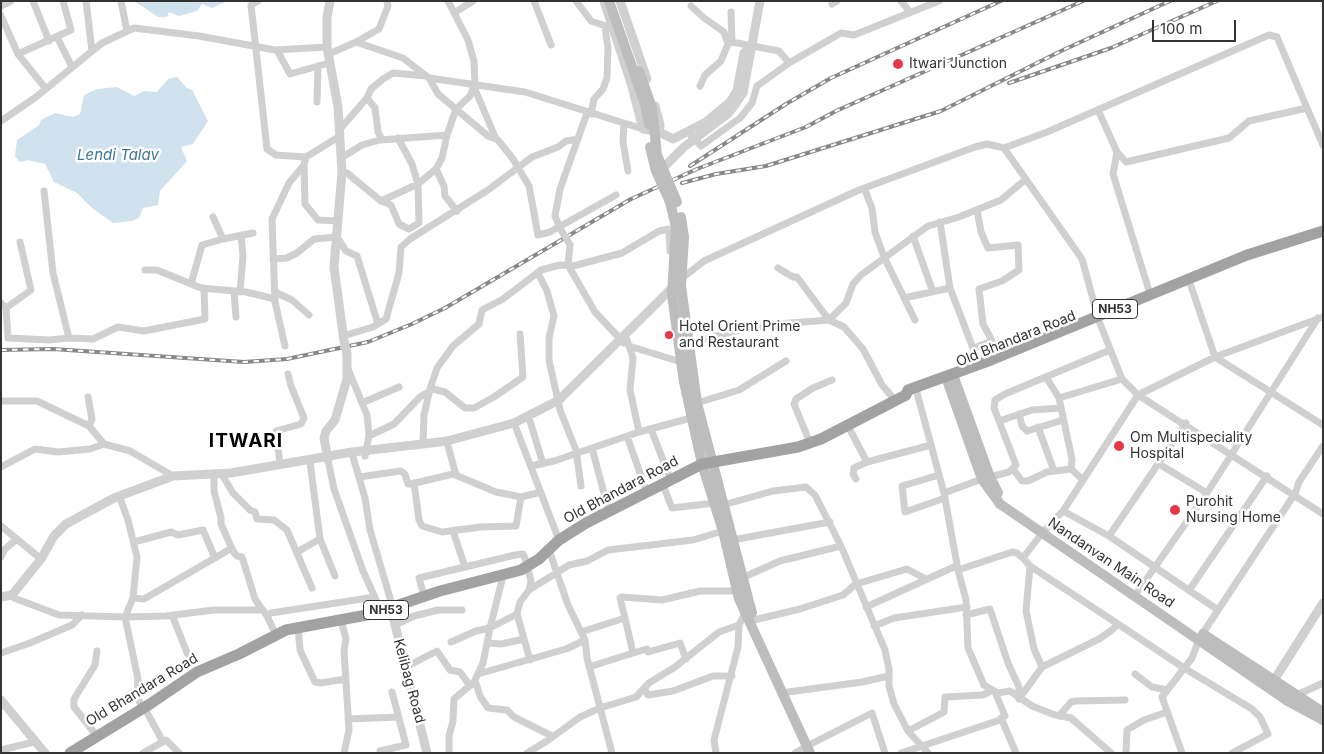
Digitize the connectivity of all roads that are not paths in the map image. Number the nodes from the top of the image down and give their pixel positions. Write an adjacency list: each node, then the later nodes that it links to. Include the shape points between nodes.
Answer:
1 (11, 1): 20 (street)
2 (33, 1): 29 (street)
3 (62, 1): 28 (street, via 71,30)
4 (86, 1): 36 (street)
5 (121, 1): 27 (street)
6 (258, 1): 33 (street, via 251,5)
7 (330, 1): 38 (street)
8 (387, 1): 30 (street, via 379,29)
9 (448, 1): 24 (street)
10 (473, 1): 24 (street)
11 (534, 1): 32 (street)
12 (576, 1): 26 (street, via 591,21)
13 (604, 1): 26 (street)
14 (609, 1): 72 (main road, bridge, via 645,104 650,147)
15 (616, 1): 72 (main road, bridge, via 652,108)
16 (620, 1): 56 (street, via 653,99)
17 (760, 1): 34 (street)
18 (901, 1): 23 (street)
19 (939, 1): 23 (street)
20 (1, 6)
21 (691, 6): 31 (street, via 724,32)
22 (730, 12): 31 (street)
23 (910, 12): 39 (street, via 854,35 841,33)
24 (454, 13): 43 (street, via 468,40 474,61)
25 (1, 16): 37 (street)
26 (609, 27): 51 (street, via 607,78); 54 (street, via 631,83)
27 (127, 31): 33 (street, via 134,28 170,31); 36 (street)
28 (57, 37): 29 (street); 41 (street)
29 (49, 41): 37 (street)
30 (356, 42): 38 (street); 42 (street, via 404,58)
31 (730, 43): 34 (street); 44 (street, via 721,61 705,75)
32 (551, 45)
33 (255, 46): 35 (street); 66 (street, via 267,149 276,155)
34 (752, 49): 39 (street, via 779,51); 57 (street, via 744,53 737,91 730,102); 72 (street, bridge, via 738,103)
35 (278, 50): 38 (street); 40 (street, via 290,74)
36 (92, 51): 41 (street)
37 (18, 54): 45 (street)
38 (328, 55): 40 (street); 55 (street)
39 (789, 63): 57 (street, via 757,86 752,103 740,118 701,146)
40 (318, 66): 47 (street)
41 (72, 67): 45 (street)
42 (428, 77): 43 (street); 46 (street, via 393,73 371,89); 49 (street, via 438,94)
43 (475, 86): 49 (street, via 470,96); 51 (street, via 525,92); 62 (street)
44 (700, 86)
45 (46, 89): 52 (street)
46 (367, 98): 55 (street); 61 (street, via 375,108)
47 (317, 102)
48 (1307, 108): 50 (street, via 1277,37 1269,35); 63 (street); 65 (street, via 1248,121 1228,138 1197,146 1126,162)
49 (456, 109): 58 (street); 62 (street)
50 (1098, 110): 64 (street); 65 (street)
51 (589, 113): 53 (street); 60 (street)
52 (1, 122)
53 (624, 124): 54 (street); 71 (street, via 622,142)
54 (642, 129): 56 (street)
55 (340, 132): 66 (street); 67 (street)
56 (659, 132): 57 (street, via 673,139)
57 (688, 132)
58 (447, 135): 59 (street); 69 (street)
59 (398, 138): 61 (street); 75 (street)
60 (578, 139): 70 (street, via 566,141 532,157); 85 (street, via 560,189 555,216)
61 (382, 140): 67 (street, via 362,145)
62 (496, 140): 70 (street)
63 (1323, 145)
64 (1004, 148): 74 (street); 76 (street, via 987,144 976,147)
65 (1116, 152): 108 (street, via 1113,174)
66 (306, 156): 68 (street)
67 (341, 158): 73 (street)
68 (304, 165): 83 (street, via 305,204 318,220); 95 (street, via 289,183 272,219)
69 (436, 169): 75 (street); 81 (street, via 445,196)
70 (518, 170): 81 (street); 85 (street, via 529,186 538,235)
71 (628, 171)
72 (660, 171): 101 (main road, bridge, via 677,202 683,229)
73 (342, 172): 79 (street); 83 (street)
74 (1026, 179): 80 (street, via 1001,200); 114 (street, via 1082,259)
75 (418, 184): 79 (street); 79 (street, via 418,223 410,229 399,224 391,205)
76 (864, 188): 94 (street); 101 (street, via 704,261)
77 (44, 192): 120 (street, via 53,272)
78 (616, 195): 85 (street)
79 (381, 201)
80 (977, 210): 84 (street); 125 (street, via 988,248 1018,245 1019,270 1002,281 979,289 983,324 992,341)
81 (457, 211): 118 (street, via 400,247 399,272 389,310 386,319)
82 (213, 217): 91 (street)
83 (338, 221): 90 (street)
84 (940, 222): 89 (street); 105 (street)
85 (560, 228): 96 (street, bridge, via 570,245)
86 (1323, 231): 100 (highway, NH53, via 1262,250)
87 (253, 233): 88 (street)
88 (241, 235): 91 (street); 106 (street, via 243,256)
89 (913, 236): 94 (street); 107 (street)
90 (337, 237): 95 (street, via 314,239 287,258); 118 (street, via 346,250 357,256); 121 (street, via 334,267)
91 (224, 239): 102 (street, via 202,245)
92 (1323, 239): 100 (highway, Old Bhandara Road / NH53)
93 (20, 242): 111 (street, via 31,290)
94 (884, 257): 110 (street); 116 (street, via 860,275 846,303)
95 (273, 259): 109 (street)
96 (568, 265): 99 (street); 101 (street, via 622,253 659,231 669,229 669,264); 122 (street, via 595,312)
97 (778, 268): 116 (street, via 797,277)
98 (145, 270): 102 (street, via 158,270)
99 (538, 273): 138 (street, via 482,310 479,324 453,346 437,368); 147 (street, via 554,316 549,360)
100 (1203, 277): 103 (highway, Old Bhandara Road / NH53); 108 (highway, NH53)
101 (677, 280): 122 (street); 124 (main road); 129 (main road)
102 (191, 284): 104 (street)
103 (1191, 286): 114 (highway, Old Bhandara Road / NH53); 127 (street)
104 (204, 288): 106 (street); 120 (street, via 205,319 144,331 118,327 93,339)
105 (950, 288): 107 (street); 125 (street)
106 (237, 292): 109 (street); 113 (street)
107 (933, 292): 110 (street)
108 (1150, 294): 114 (highway, NH53)
109 (275, 296): 112 (street, via 292,300); 123 (street)
110 (904, 298): 117 (street)
111 (3, 306): 120 (street, via 8,338)
112 (309, 316)
113 (236, 317)
114 (1099, 318): 126 (street); 130 (highway, NH53); 134 (highway, Old Bhandara Road / NH53, via 983,370)
115 (1321, 318): 127 (street); 140 (street)
116 (829, 320): 124 (street, via 735,330 701,340); 144 (street, via 844,327)
117 (915, 320)
118 (378, 324): 121 (street)
119 (520, 334): 138 (street, via 523,377 494,398 474,408 465,408 445,392 432,389)
120 (69, 338)
121 (344, 338): 131 (street, bridge)
122 (625, 341): 129 (street); 147 (street); 162 (street, via 633,358 630,390)
123 (285, 346)
124 (688, 348): 148 (main road)
125 (974, 348): 130 (street)
126 (1110, 350): 133 (street); 135 (street)
127 (1215, 357): 140 (street); 141 (street)
128 (786, 361): 148 (street, via 739,390)
129 (681, 362): 151 (main road)
130 (979, 364): 134 (highway, NH53)
131 (347, 367): 146 (street); 177 (street, via 347,379 335,420 324,438)
132 (288, 374): 183 (street, via 304,418 301,424 276,431)
133 (1046, 376): 143 (street); 153 (street, via 995,400 994,408)
134 (950, 378): 139 (highway, Old Bhandara Road / NH53); 194 (main road)
135 (1122, 379): 141 (street); 143 (street)
136 (832, 380): 166 (street, via 813,388 796,399 794,404)
137 (399, 387): 146 (street)
138 (429, 392): 163 (street, via 394,424); 168 (street, via 424,415)
139 (913, 392): 144 (highway, NH53); 169 (street)
140 (1271, 393): 156 (street); 174 (street)
141 (1138, 395): 155 (street); 197 (street)
142 (88, 397): 157 (street, via 92,419)
143 (1059, 398): 149 (street)
144 (895, 400): 159 (highway, Old Bhandara Road / NH53)
145 (1, 401): 157 (street, via 38,402)
146 (362, 403): 163 (street)
147 (559, 403): 152 (street); 173 (street)
148 (697, 403): 181 (main road)
149 (1061, 408): 150 (street); 154 (street)
150 (1019, 414): 153 (street); 160 (street, via 1024,429)
151 (691, 418): 161 (street); 181 (main road)
152 (530, 419): 158 (street); 180 (street)
153 (999, 420): 187 (street, via 1016,465)
154 (1063, 420): 160 (street); 186 (street, via 1072,459)
155 (1186, 424): 174 (street); 182 (street)
156 (1323, 425)
157 (89, 426): 167 (street)
158 (515, 426): 165 (street); 184 (street)
159 (848, 426): 166 (highway, Old Bhandara Road / NH53); 179 (street)
160 (1038, 427): 188 (street)
161 (651, 429): 162 (street); 199 (street)
162 (639, 432): 164 (street)
163 (369, 436): 172 (street)
164 (627, 436): 171 (street); 202 (street)
165 (447, 443): 168 (street); 172 (street); 189 (street)
166 (810, 443): 181 (highway, Old Bhandara Road / NH53)
167 (104, 444): 185 (street, via 71,451 35,449); 195 (street, via 130,451)
168 (424, 444): 172 (street)
169 (931, 445): 179 (street); 190 (street)
170 (1323, 446): 204 (street, via 1299,482)
171 (592, 448): 173 (street); 210 (street)
172 (365, 454): 176 (street)
173 (577, 454): 180 (street); 200 (street)
174 (1232, 454): 192 (street); 203 (street)
175 (1323, 454): 204 (street)
176 (353, 455): 177 (street); 193 (street)
177 (327, 458): 178 (street); 250 (street, via 334,489)
178 (309, 461): 183 (street); 219 (street)
179 (867, 462): 196 (street, via 854,468)
180 (543, 464): 184 (street)
181 (707, 464): 199 (highway, Old Bhandara Road / NH53); 208 (main road)
182 (1158, 464): 203 (street); 217 (street)
183 (280, 466): 191 (street)
184 (531, 466): 201 (street)
185 (1, 467)
186 (1071, 469): 188 (street); 197 (street)
187 (1013, 470): 188 (street, via 1018,478 1028,481); 194 (street)
188 (1054, 471)
189 (456, 475): 198 (street); 206 (street, via 496,492)
190 (939, 475): 205 (street); 205 (street, via 902,486 905,512)
191 (220, 476): 195 (street); 224 (street, via 214,491 221,524); 226 (street, via 255,512 257,519 269,519 287,530)
192 (1267, 476): 204 (street); 243 (street)
193 (359, 477): 198 (street, via 400,471 405,474 408,484); 255 (street)
194 (986, 478): 205 (street); 215 (main road)
195 (174, 479): 207 (street)
196 (856, 479)
197 (1082, 479): 209 (street)
198 (414, 483): 216 (street, via 422,526)
199 (667, 483): 202 (highway, Old Bhandara Road / NH53); 208 (street, via 672,508)
200 (581, 486)
201 (541, 492): 206 (street); 220 (street)
202 (647, 493): 210 (highway, Old Bhandara Road / NH53)
203 (1207, 493): 232 (street)
204 (1295, 494): 211 (street); 258 (street)
205 (944, 495): 235 (street)
206 (522, 497): 216 (street, via 516,526)
207 (120, 499): 222 (street); 230 (street, via 69,528)
208 (719, 504): 212 (street, via 806,487 815,495); 214 (main road); 221 (main road)
209 (1063, 511): 215 (street); 217 (street)
210 (609, 512): 220 (highway, Old Bhandara Road / NH53)
211 (1323, 514)
212 (830, 522): 221 (street); 223 (street)
213 (1, 526): 218 (street)
214 (723, 531): 236 (street, via 693,540 608,550); 245 (main road)
215 (1043, 531): 229 (street); 246 (main road); 277 (main road, Nandanvan Main Road)
216 (453, 532): 233 (street)
217 (1109, 536): 232 (street)
218 (17, 539): 227 (street); 230 (street)
219 (320, 539): 226 (street); 237 (street)
220 (559, 540): 225 (highway, Old Bhandara Road / NH53)
221 (732, 540): 239 (main road)
222 (134, 542): 228 (street, via 171,532 178,535 203,530); 251 (street, via 137,557)
223 (842, 546): 239 (street, via 780,561); 241 (street)
224 (232, 548): 228 (street); 256 (street, via 237,556 242,557 251,590)
225 (549, 550): 234 (highway, Old Bhandara Road / NH53); 236 (street)
226 (297, 552): 242 (street)
227 (1, 557)
228 (214, 558): 251 (street, via 144,600)
229 (1023, 558): 231 (street); 235 (street, via 1012,552)
230 (42, 560): 249 (street)
231 (1030, 566): 269 (street); 288 (street, via 1026,612 1034,649)
232 (1154, 566): 243 (street); 246 (street)
233 (465, 567): 234 (street, via 523,554); 247 (street, via 419,578)
234 (527, 567): 238 (highway, Old Bhandara Road / NH53); 244 (street, via 531,581)
235 (957, 568): 240 (street); 260 (street)
236 (558, 571): 244 (street); 275 (street, via 568,605)
237 (335, 576)
238 (503, 576): 247 (highway, Old Bhandara Road / NH53); 274 (street)
239 (742, 578): 259 (main road)
240 (926, 579): 241 (street, via 907,568); 254 (street)
241 (856, 584): 254 (street); 268 (street, via 843,595)
242 (312, 588)
243 (1190, 589): 258 (street)
244 (529, 590): 261 (street, via 520,602)
245 (737, 591): 259 (main road); 266 (street, via 700,591 662,600 622,597)
246 (1138, 592): 277 (main road)
247 (424, 596): 255 (highway, Old Bhandara Road / NH53)
248 (1, 597): 249 (street)
249 (13, 597): 252 (street); 262 (street, via 59,615)
250 (375, 597): 255 (street); 264 (street, via 280,611)
251 (133, 598): 265 (street)
252 (1, 601)
253 (1323, 603): 297 (street)
254 (866, 606): 273 (street)
255 (388, 609): 267 (highway, Old Bhandara Road / NH53); 270 (street, Kelibag Road)
256 (261, 610): 263 (street, via 214,610); 264 (street)
257 (462, 610): 270 (street, via 438,610)
258 (1218, 610): 277 (street)
259 (747, 611): 268 (main road); 271 (street); 324 (main road)
260 (966, 611): 273 (street, via 894,618); 304 (street, via 968,648 980,679); 306 (street, via 990,609 1019,687)
261 (517, 614): 274 (street); 278 (street)
262 (82, 615): 265 (street); 283 (street, via 72,624)
263 (172, 615): 265 (street); 285 (street)
264 (267, 616): 276 (street)
265 (125, 617): 309 (street, via 138,679 137,697)
266 (625, 618): 275 (street); 284 (street)
267 (341, 620): 272 (highway, Old Bhandara Road / NH53); 296 (street, via 346,639)
268 (754, 620): 303 (main road)
269 (1118, 624): 288 (street, via 1099,639); 291 (street)
270 (394, 625): 289 (street, Kelibag Road)
271 (739, 625): 286 (street, via 719,632); 293 (street)
272 (298, 626): 276 (highway, Old Bhandara Road / NH53); 296 (street, via 300,650 315,682)
273 (874, 626): 294 (street, via 885,650)
274 (490, 628): 280 (street); 281 (street)
275 (581, 632): 279 (street)
276 (276, 635): 309 (highway, Old Bhandara Road / NH53, via 197,672)
277 (1201, 637): 291 (street); 297 (main road)
278 (524, 639): 281 (street); 287 (street)
279 (585, 640): 287 (street); 290 (street)
280 (450, 642)
281 (487, 643): 295 (street)
282 (97, 651): 319 (street, via 95,665 74,699 74,707)
283 (1, 653)
284 (633, 653): 286 (street, via 680,643); 290 (street)
285 (188, 655)
286 (686, 659): 300 (street)
287 (530, 660): 295 (street)
288 (1042, 666): 306 (street)
289 (406, 667): 299 (street, via 437,651 450,670 460,672); 333 (street, Kelibag Road)
290 (589, 667): 310 (street)
291 (1184, 668): 301 (street); 345 (street, via 1260,717 1268,734)
292 (1135, 674): 301 (street, via 1152,687)
293 (732, 676): 300 (street, via 713,676 674,692 648,695); 337 (street, via 714,740)
294 (889, 676): 303 (street); 318 (street, via 894,704)
295 (477, 677): 299 (street); 320 (street, via 480,696 488,708 507,710 514,717)
296 (345, 679): 316 (street)
297 (1272, 684): 305 (main road); 317 (main road)
298 (1323, 684): 305 (street)
299 (470, 686): 334 (street, via 454,699)
300 (644, 688): 310 (street, via 636,697)
301 (1167, 690): 311 (street, via 1162,697)
302 (392, 692): 314 (street)
303 (788, 692): 324 (main road)
304 (993, 692): 306 (street, via 1010,691); 315 (street, via 1005,716); 318 (street, via 945,697 944,712)
305 (1297, 695): 312 (main road)
306 (1019, 698): 313 (street)
307 (1, 700): 321 (street)
308 (1125, 700): 313 (street, via 1076,701)
309 (143, 708): 319 (highway, Old Bhandara Road / NH53); 322 (street)
310 (600, 708): 320 (street); 336 (street)
311 (1168, 712): 343 (street, via 1127,730); 344 (street)
312 (1323, 712)
313 (1059, 716): 326 (street, via 1076,721)
314 (398, 717): 316 (street); 332 (street, via 406,746)
315 (1001, 718): 323 (street, via 967,732); 342 (street)
316 (348, 719): 331 (street)
317 (1323, 720)
318 (908, 731): 323 (street)
319 (96, 735): 328 (highway, Old Bhandara Road / NH53)
320 (552, 736): 335 (street)
321 (34, 742): 325 (street); 327 (street)
322 (163, 742): 329 (street); 330 (street, via 166,740)
323 (920, 745): 340 (street); 341 (street)
324 (811, 749): 338 (street); 339 (street, via 872,713)
325 (1, 750)
326 (1107, 752)
327 (45, 753)
328 (70, 753)
329 (143, 753)
330 (179, 753)
331 (344, 753)
332 (380, 753)
333 (427, 753)
334 (449, 753)
335 (526, 753)
336 (612, 753)
337 (716, 753)
338 (795, 753)
339 (885, 753)
340 (900, 753)
341 (928, 753)
342 (1016, 753)
343 (1126, 753)
344 (1182, 753)
345 (1232, 753)

